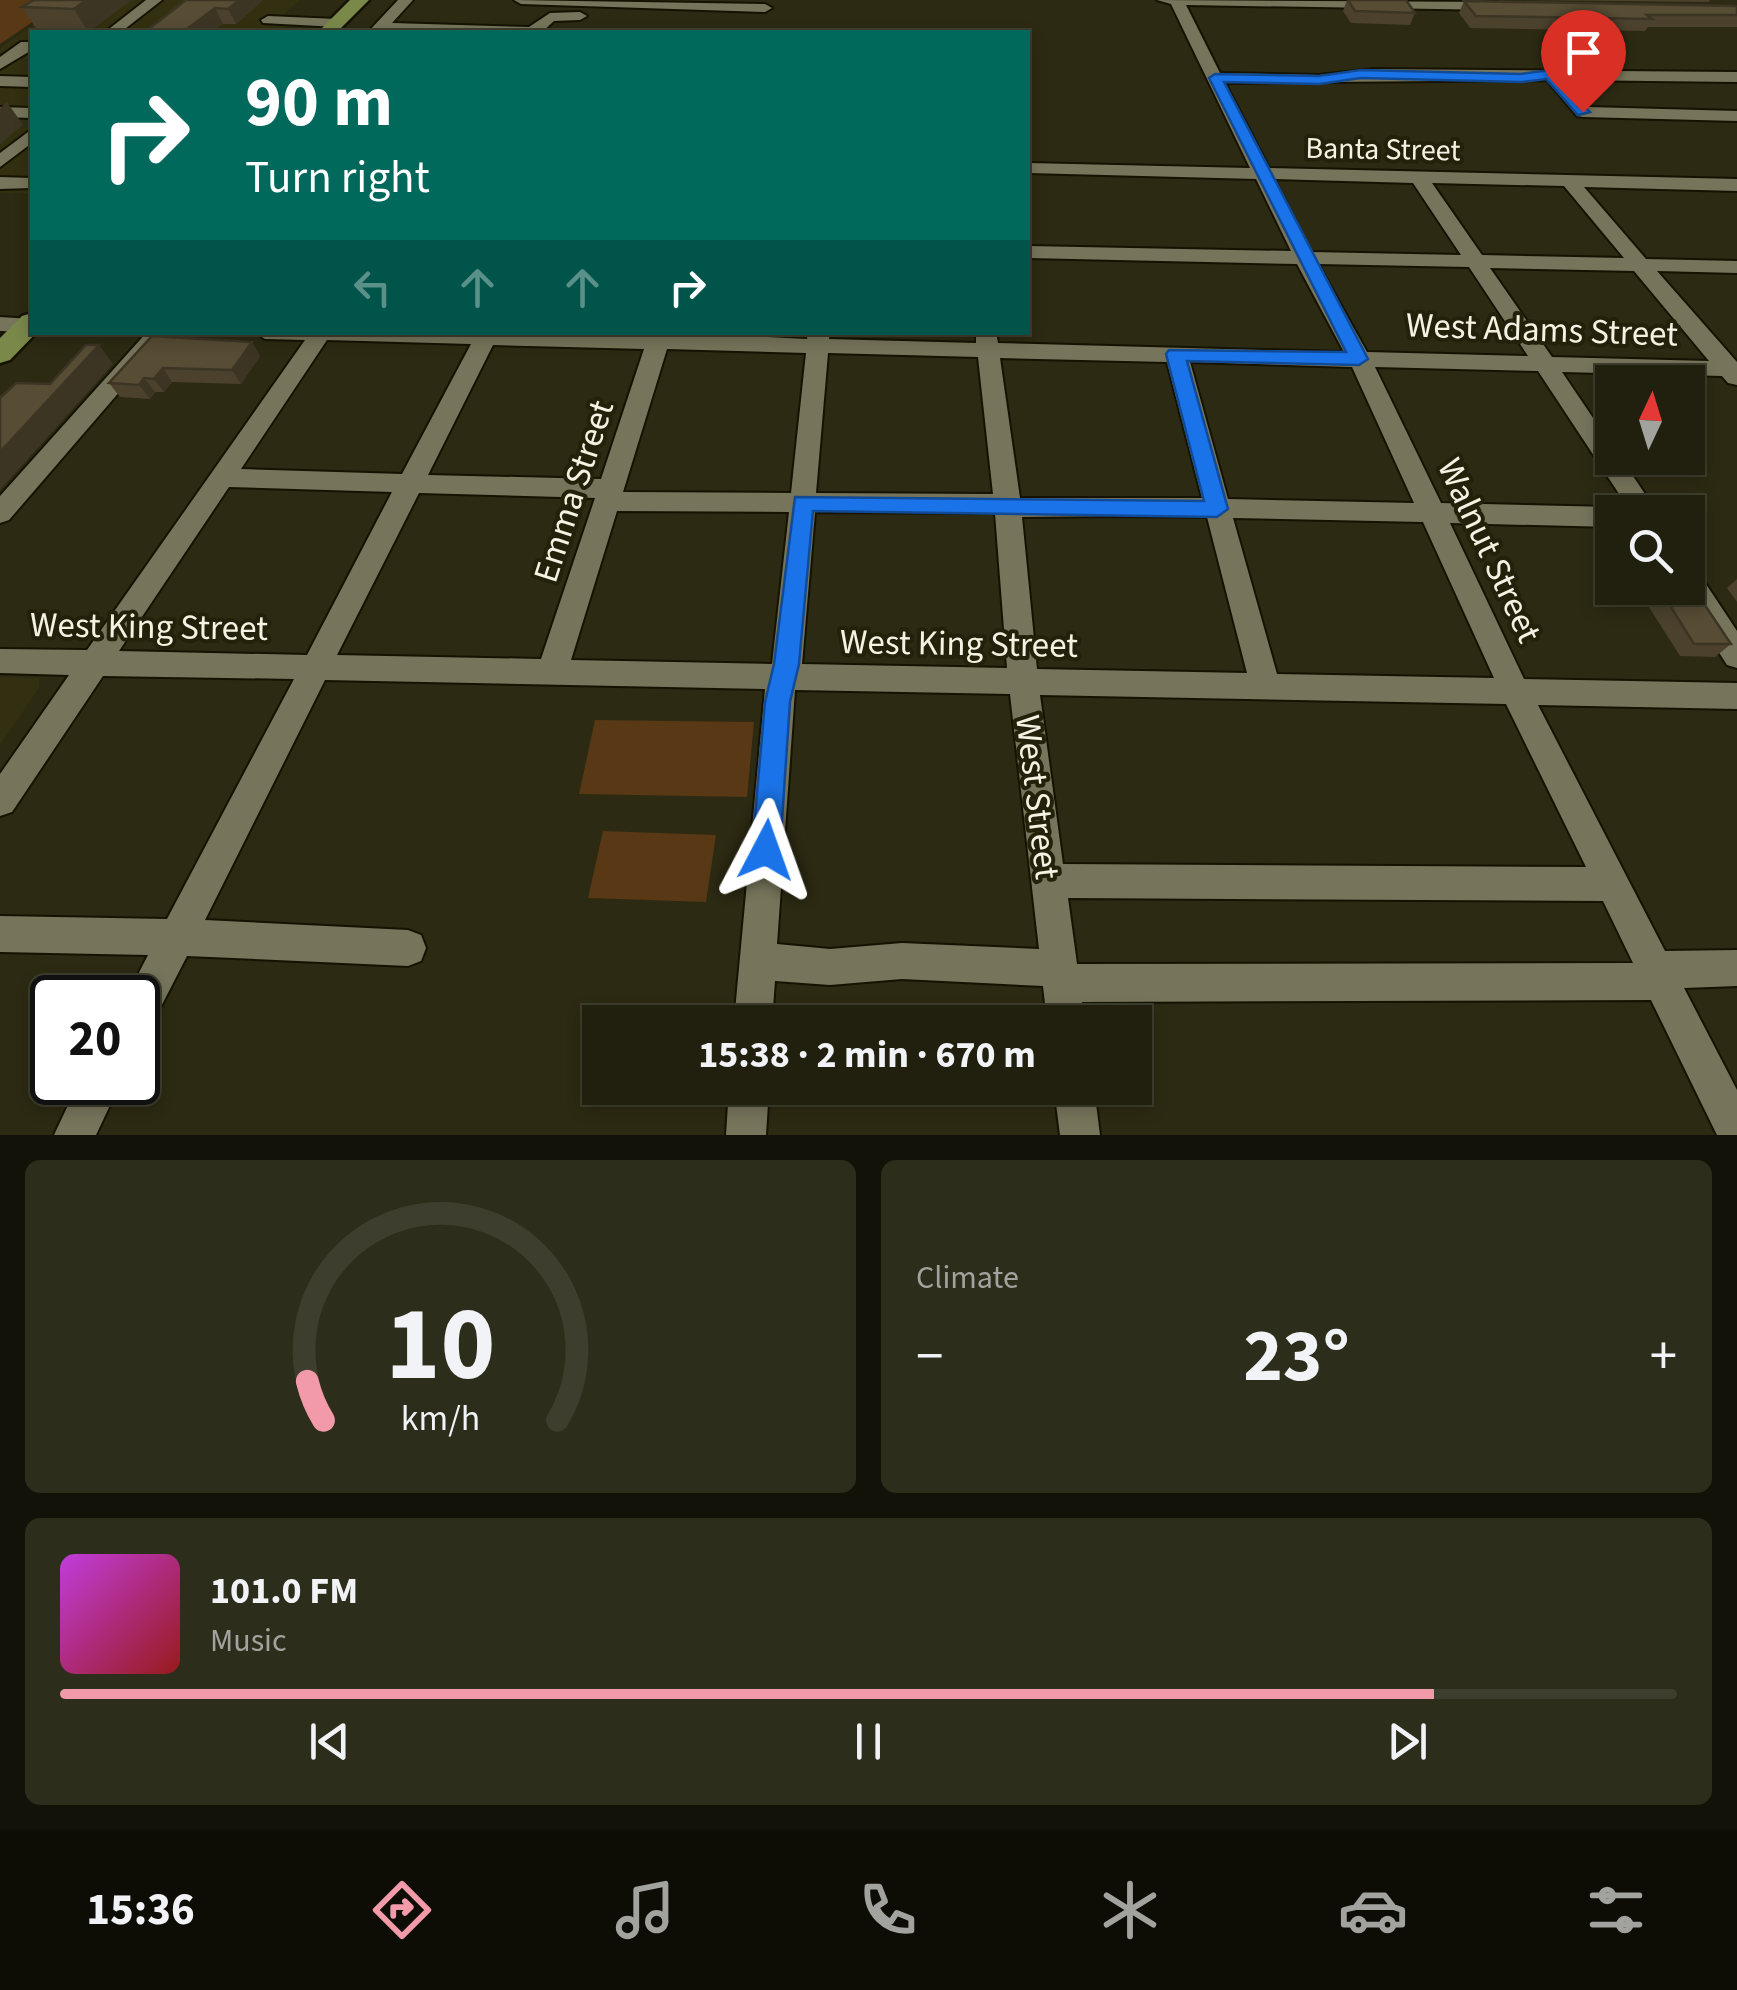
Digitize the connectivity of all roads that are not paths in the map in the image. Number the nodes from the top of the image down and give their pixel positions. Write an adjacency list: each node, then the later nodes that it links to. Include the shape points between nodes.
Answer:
1 (155, 0): 13 (street)
2 (290, 0): 11 (street)
3 (360, 0): 12 (main road)
4 (406, 0): 15 (street)
5 (520, 0): 10 (street)
6 (1164, 0): 7 (street)
7 (1176, 0): 8 (street); 21 (street, Walnut Street)
8 (1292, 1): 9 (street)
9 (1505, 6)
10 (765, 14): 16 (street, via 550,16)
11 (268, 20): 12 (street); 14 (street)
12 (332, 28)
13 (115, 30)
14 (256, 30)
15 (377, 30)
16 (536, 30)
17 (30, 46): 18 (street)
18 (0, 64)
19 (1550, 74): 20 (street); 21 (street); 24 (street, via 1583,112)
20 (1737, 77)
21 (1215, 78): 28 (street, Walnut Street)
22 (0, 112): 23 (street)
23 (30, 113)
24 (1737, 116)
25 (30, 136): 26 (street)
26 (0, 162)
27 (1030, 168): 28 (street, Banta Street)
28 (1262, 174): 29 (street, Banta Street); 35 (street, Walnut Street)
29 (1418, 176): 30 (street, Banta Street); 36 (street)
30 (1569, 180): 33 (street, Banta Street); 37 (street)
31 (0, 183): 32 (street)
32 (30, 184)
33 (1737, 184)
34 (1030, 252): 35 (street)
35 (1304, 258): 36 (street); 48 (street, Walnut Street)
36 (1476, 262): 37 (street); 49 (street)
37 (1641, 266): 38 (street); 50 (street)
38 (1737, 267)
39 (23, 324): 46 (main road)
40 (157, 335): 58 (street)
41 (321, 335): 51 (street)
42 (486, 335): 43 (street, West Adams Street); 52 (street)
43 (659, 337): 44 (street, West Adams Street); 53 (street, Emma Street)
44 (818, 340): 45 (street, West Adams Street); 55 (street)
45 (987, 342): 47 (street, West Adams Street); 56 (street, West Street)
46 (0, 354)
47 (1176, 354): 48 (street, West Adams Street); 57 (street)
48 (1359, 359): 49 (street, West Adams Street); 59 (street, Walnut Street)
49 (1544, 362): 50 (street, West Adams Street); 54 (street)
50 (1734, 372)
51 (219, 478): 52 (street); 64 (street)
52 (413, 482): 53 (street); 65 (street)
53 (609, 495): 55 (street); 66 (street, Emma Street)
54 (1633, 495)
55 (803, 502): 56 (street); 67 (street)
56 (1008, 506): 57 (street); 68 (street, West Street)
57 (1217, 509): 59 (street); 69 (street)
58 (0, 513)
59 (1432, 514): 60 (street); 70 (street, Walnut Street)
60 (1595, 518)
61 (1704, 605): 62 (street)
62 (1737, 656)
63 (0, 661): 64 (street, West King Street)
64 (92, 663): 65 (street, West King Street); 72 (street)
65 (317, 667): 66 (street, West King Street); 76 (street)
66 (552, 672): 67 (street, West King Street)
67 (783, 679): 68 (street, West King Street); 78 (street)
68 (1023, 680): 69 (street, West King Street); 73 (street, West Street)
69 (1265, 686): 70 (street, West King Street)
70 (1516, 694): 71 (street, West King Street); 74 (street, Walnut Street)
71 (1737, 696)
72 (0, 800)
73 (1048, 881): 74 (street); 81 (street, West Street)
74 (1612, 884): 82 (street, Walnut Street)
75 (0, 934): 76 (street)
76 (177, 937): 77 (street); 80 (street)
77 (408, 948)
78 (757, 961): 81 (street, via 902,961); 83 (street)
79 (1737, 968): 82 (street)
80 (158, 975)
81 (1060, 976): 82 (street); 84 (street, West Street)
82 (1658, 976): 88 (street, Walnut Street)
83 (754, 1005)
84 (1064, 1005)
85 (89, 1105): 89 (street)
86 (748, 1105): 90 (street)
87 (1076, 1105): 91 (street)
88 (1737, 1132)
89 (74, 1135)
90 (746, 1135)
91 (1080, 1135)

